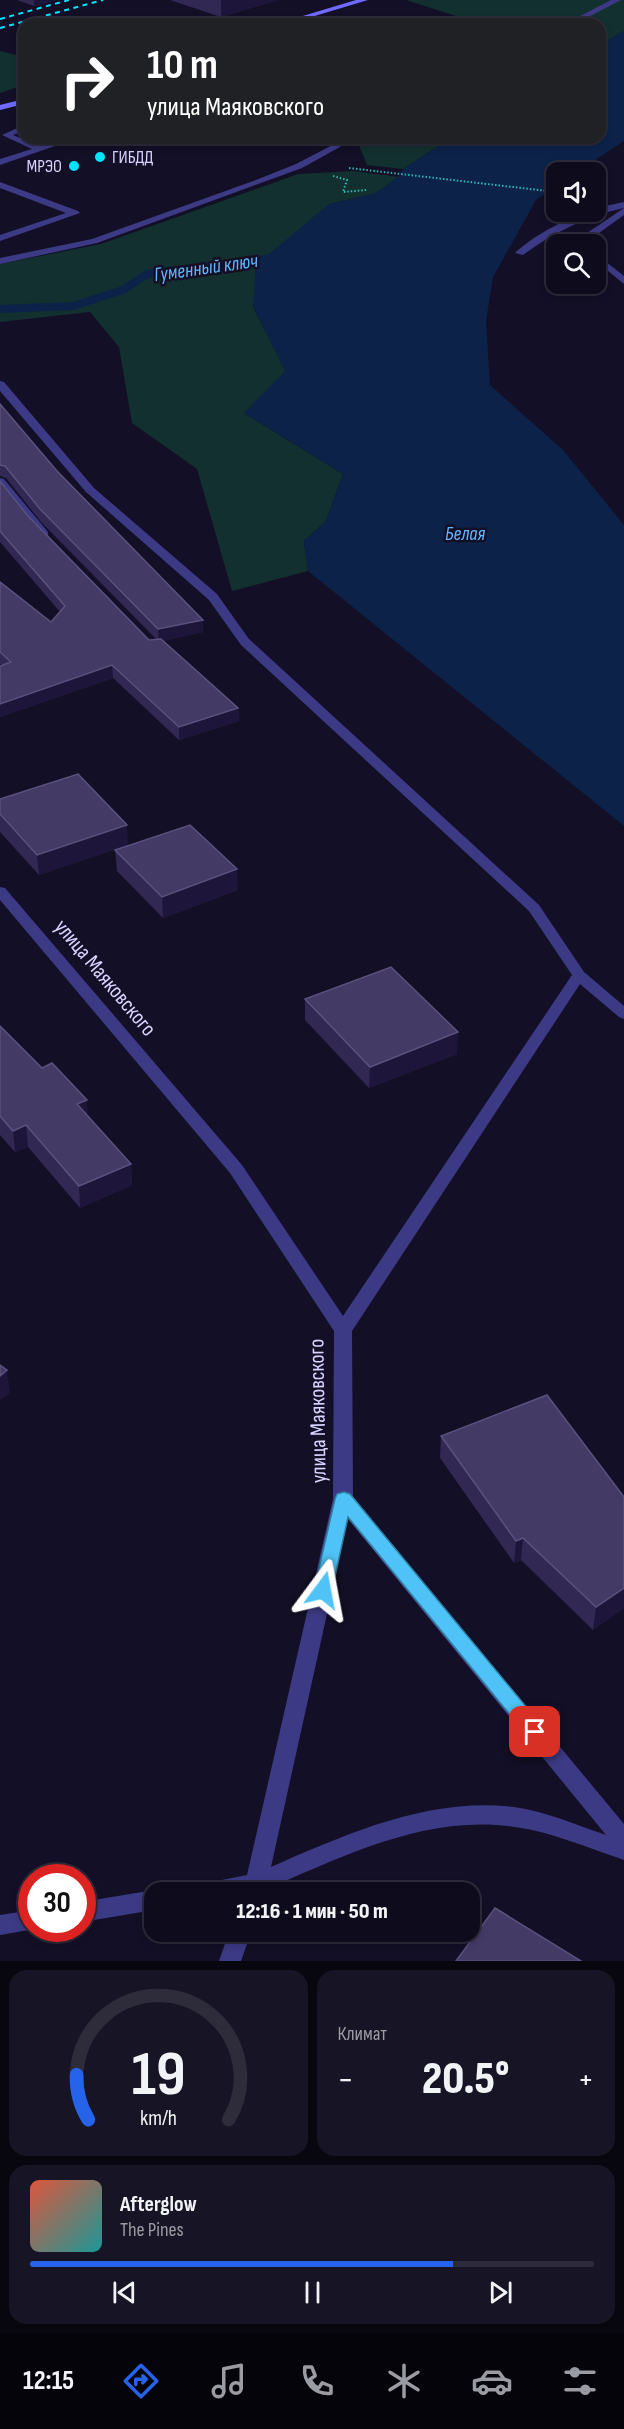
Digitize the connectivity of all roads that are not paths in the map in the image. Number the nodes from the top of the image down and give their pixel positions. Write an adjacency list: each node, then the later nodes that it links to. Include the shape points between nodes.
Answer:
1 (364, 0): 3 (main road)
2 (617, 0): 4 (street)
3 (301, 18)
4 (581, 18)
5 (18, 103): 6 (main road)
6 (0, 108)
7 (18, 130): 8 (street, via 6,135)
8 (18, 140)
9 (28, 144): 12 (street)
10 (55, 144): 12 (street)
11 (341, 144): 21 (street, via 299,166 94,241)
12 (40, 149): 13 (street)
13 (0, 162)
14 (0, 185): 19 (street, via 75,213)
15 (623, 209): 16 (street); 18 (street)
16 (606, 210)
17 (572, 222): 20 (street)
18 (591, 234)
19 (0, 238)
20 (520, 253)
21 (0, 261)
22 (606, 266): 23 (street)
23 (624, 281)
24 (0, 384): 28 (street, via 90,490 213,597 245,642 534,908)
25 (0, 481): 26 (street)
26 (51, 541)
27 (0, 891): 30 (street, улица Маяковского, via 236,1169)
28 (579, 975): 29 (street); 30 (street)
29 (624, 1014)
30 (343, 1330): 31 (street, улица Маяковского)
31 (344, 1499): 32 (street, улица Маяковского); 34 (street)
32 (624, 1840)
33 (624, 1850): 35 (street, via 514,1817 443,1816 363,1838)
34 (257, 1882)
35 (270, 1882)
36 (144, 1902): 37 (street)
37 (96, 1910)
38 (18, 1922): 39 (street)
39 (0, 1925)
40 (237, 1942): 41 (street)
41 (230, 1961)

